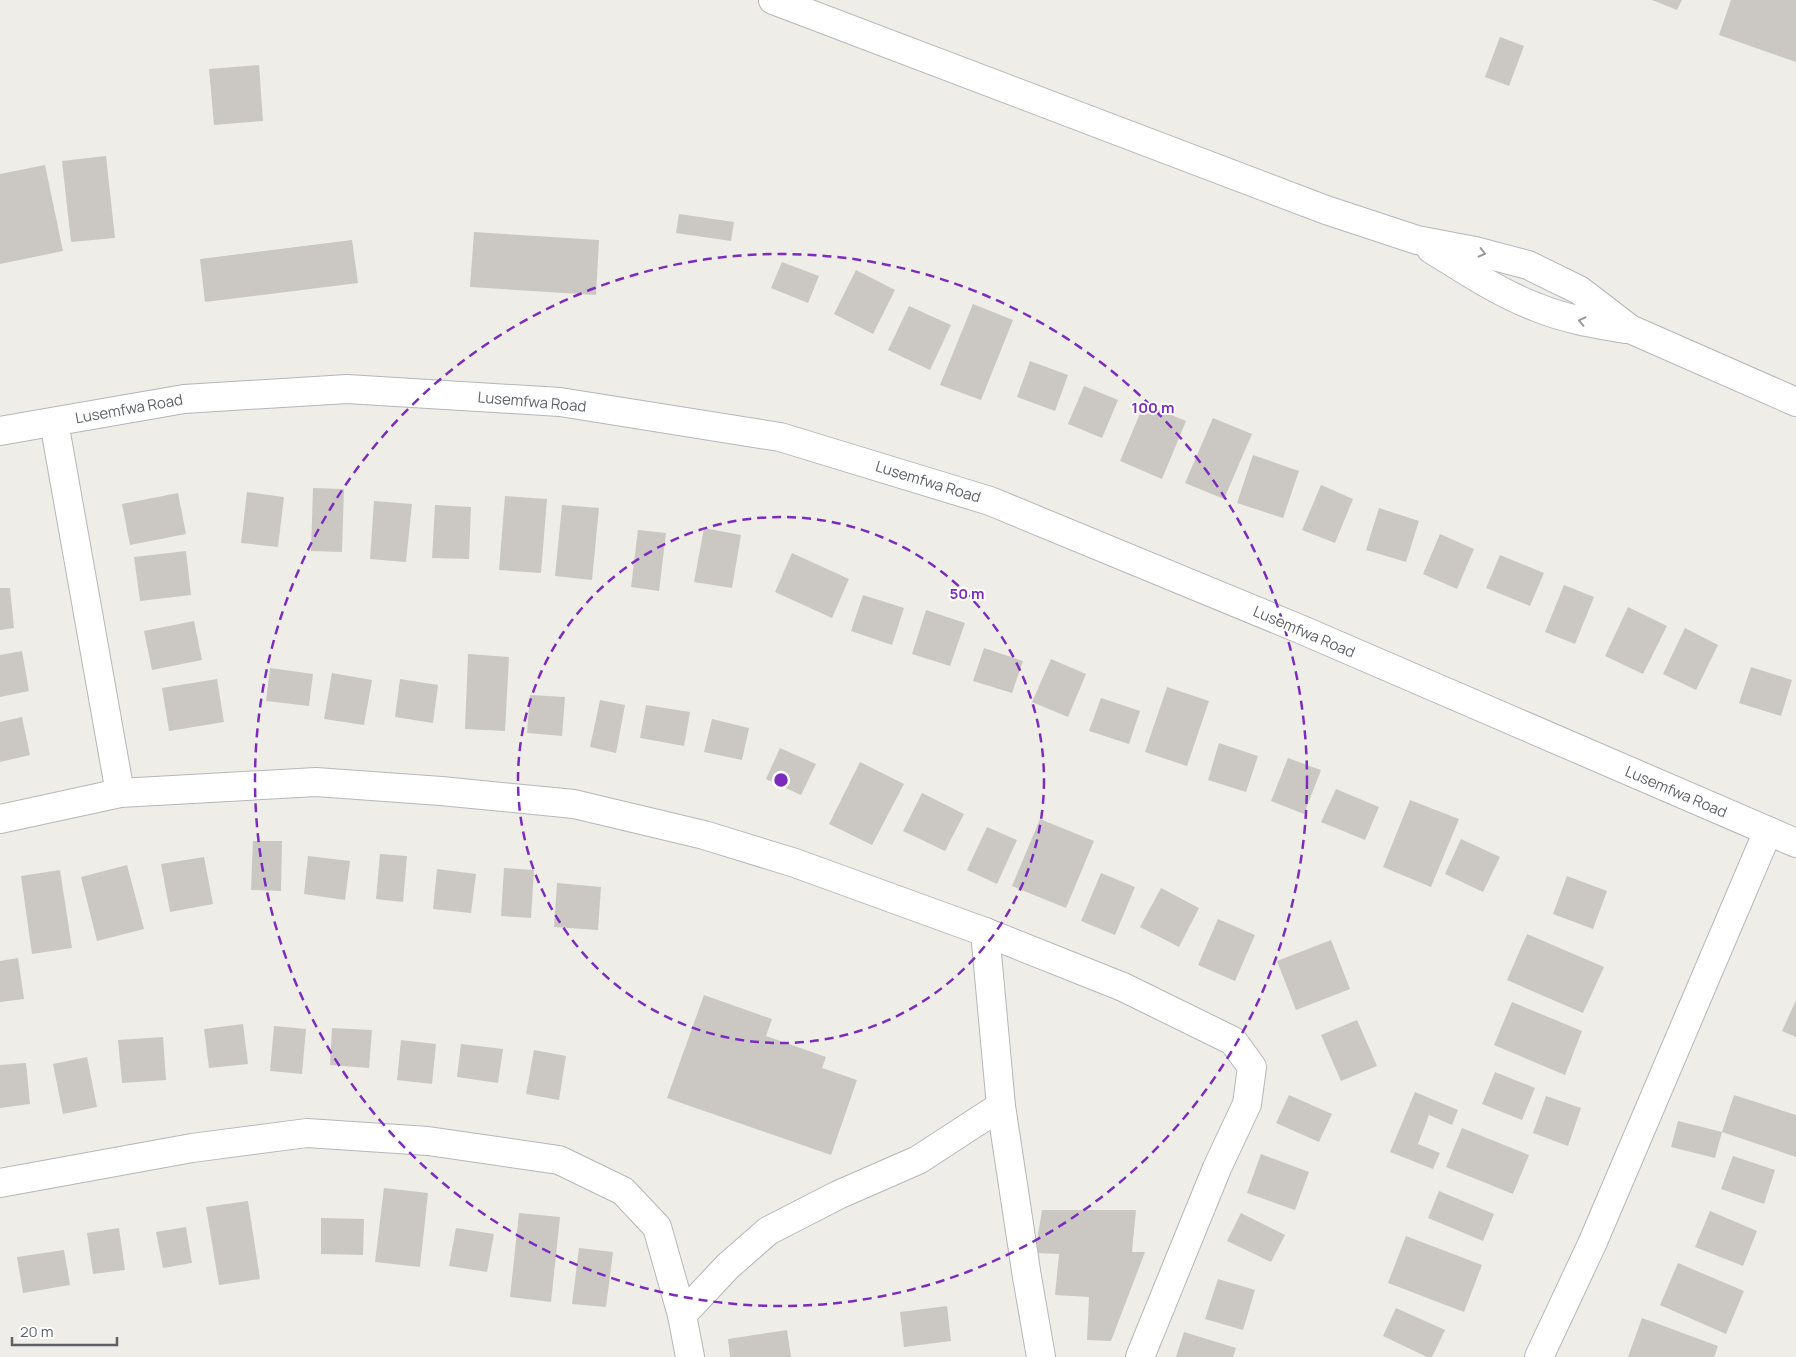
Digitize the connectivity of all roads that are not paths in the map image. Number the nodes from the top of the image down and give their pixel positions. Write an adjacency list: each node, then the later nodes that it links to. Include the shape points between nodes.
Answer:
1 (773, 0): 2 (street, via 1326,210 1417,240 1528,265 1579,290 1630,329)
2 (1796, 402)
3 (54, 422): 4 (street, Lusemfwa Road); 5 (street); 7 (street, Lusemfwa Road, via 184,399 347,389 560,402 780,437 990,501 1309,633)
4 (0, 430)
5 (120, 793): 6 (street); 9 (street, via 316,782 574,804 704,835 795,863)
6 (0, 819)
7 (1768, 831): 8 (street, Lusemfwa Road); 16 (street, via 1592,1244)
8 (1796, 843)
9 (985, 932): 10 (street); 15 (street, via 1123,986 1233,1041 1252,1067 1247,1104 1217,1168)
10 (1000, 1106): 12 (street, via 918,1160 838,1195 768,1231 728,1266); 14 (street)
11 (0, 1183): 12 (street, via 192,1148 308,1132 428,1141 559,1160 623,1192 657,1227)
12 (682, 1315): 13 (street)
13 (690, 1357)
14 (1041, 1357)
15 (1140, 1357)
16 (1539, 1357)

